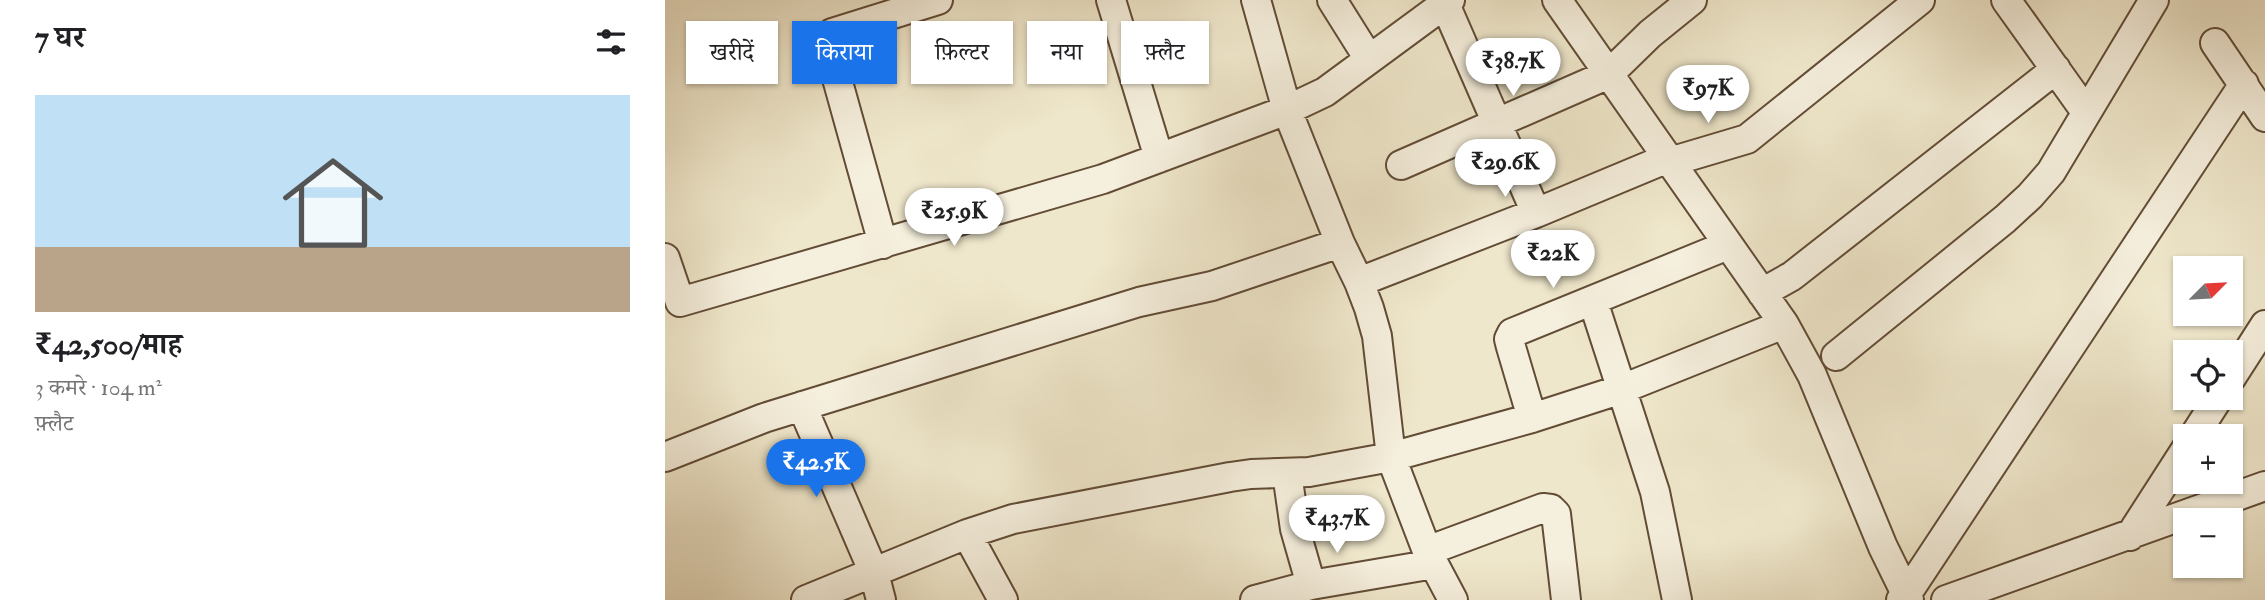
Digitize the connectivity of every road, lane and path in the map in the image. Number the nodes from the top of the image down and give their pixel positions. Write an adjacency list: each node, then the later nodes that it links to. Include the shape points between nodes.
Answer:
1 (938, 0): 25 (street, via 832,33 826,39)
2 (1111, 0): 20 (street)
3 (1257, 0): 16 (street)
4 (1332, 0): 12 (street)
5 (1557, 0): 14 (street)
6 (1692, 0): 14 (street)
7 (1920, 0): 21 (street, via 1747,139 1673,162)
8 (2006, 0): 13 (street)
9 (2154, 0): 17 (street)
10 (1448, 2): 12 (street); 19 (street)
11 (2214, 43): 15 (street)
12 (1369, 59): 16 (street, via 1325,92)
13 (2056, 69): 17 (street); 29 (street, via 1792,276)
14 (1609, 74): 19 (street); 21 (street)
15 (2243, 84): 18 (street); 50 (street)
16 (1287, 110): 20 (street); 24 (street)
17 (2086, 112): 34 (street, via 2051,172 2030,196)
18 (2265, 117)
19 (1497, 124): 22 (street); 23 (street)
20 (1159, 158): 25 (street)
21 (1668, 158): 23 (street); 26 (street)
22 (1401, 165)
23 (1536, 213): 28 (street)
24 (1340, 243): 28 (street); 37 (street, via 1212,286 1139,302)
25 (883, 244): 31 (street)
26 (1728, 245): 29 (street); 30 (street)
27 (665, 258): 31 (street)
28 (1359, 282): 40 (street, via 1377,336)
29 (1762, 293): 32 (street)
30 (1593, 301): 36 (street); 38 (street, via 1512,333 1509,339)
31 (672, 305)
32 (1784, 324): 36 (street); 50 (street, via 1812,375)
33 (2265, 325): 35 (street)
34 (1836, 356)
35 (2243, 359)
36 (1622, 389): 38 (street); 57 (street, via 1655,492)
37 (802, 406): 39 (street); 47 (street)
38 (1532, 418): 40 (street)
39 (665, 457)
40 (1391, 457): 42 (street); 46 (street)
41 (2173, 469): 45 (street)
42 (1287, 473): 44 (street, via 1230,477 1013,519); 48 (street, via 1293,521)
43 (2265, 486): 45 (street)
44 (967, 534): 47 (street); 54 (street)
45 (2130, 536): 58 (street)
46 (1431, 557): 49 (street); 55 (street); 56 (street, via 1543,508 1551,509 1556,514)
47 (874, 573): 52 (street); 53 (street)
48 (1311, 585): 49 (street); 51 (street)
49 (1349, 589)
50 (1905, 598)
51 (1261, 599)
52 (806, 600)
53 (881, 600)
54 (1003, 600)
55 (1453, 600)
56 (1566, 600)
57 (1677, 600)
58 (1946, 600)

